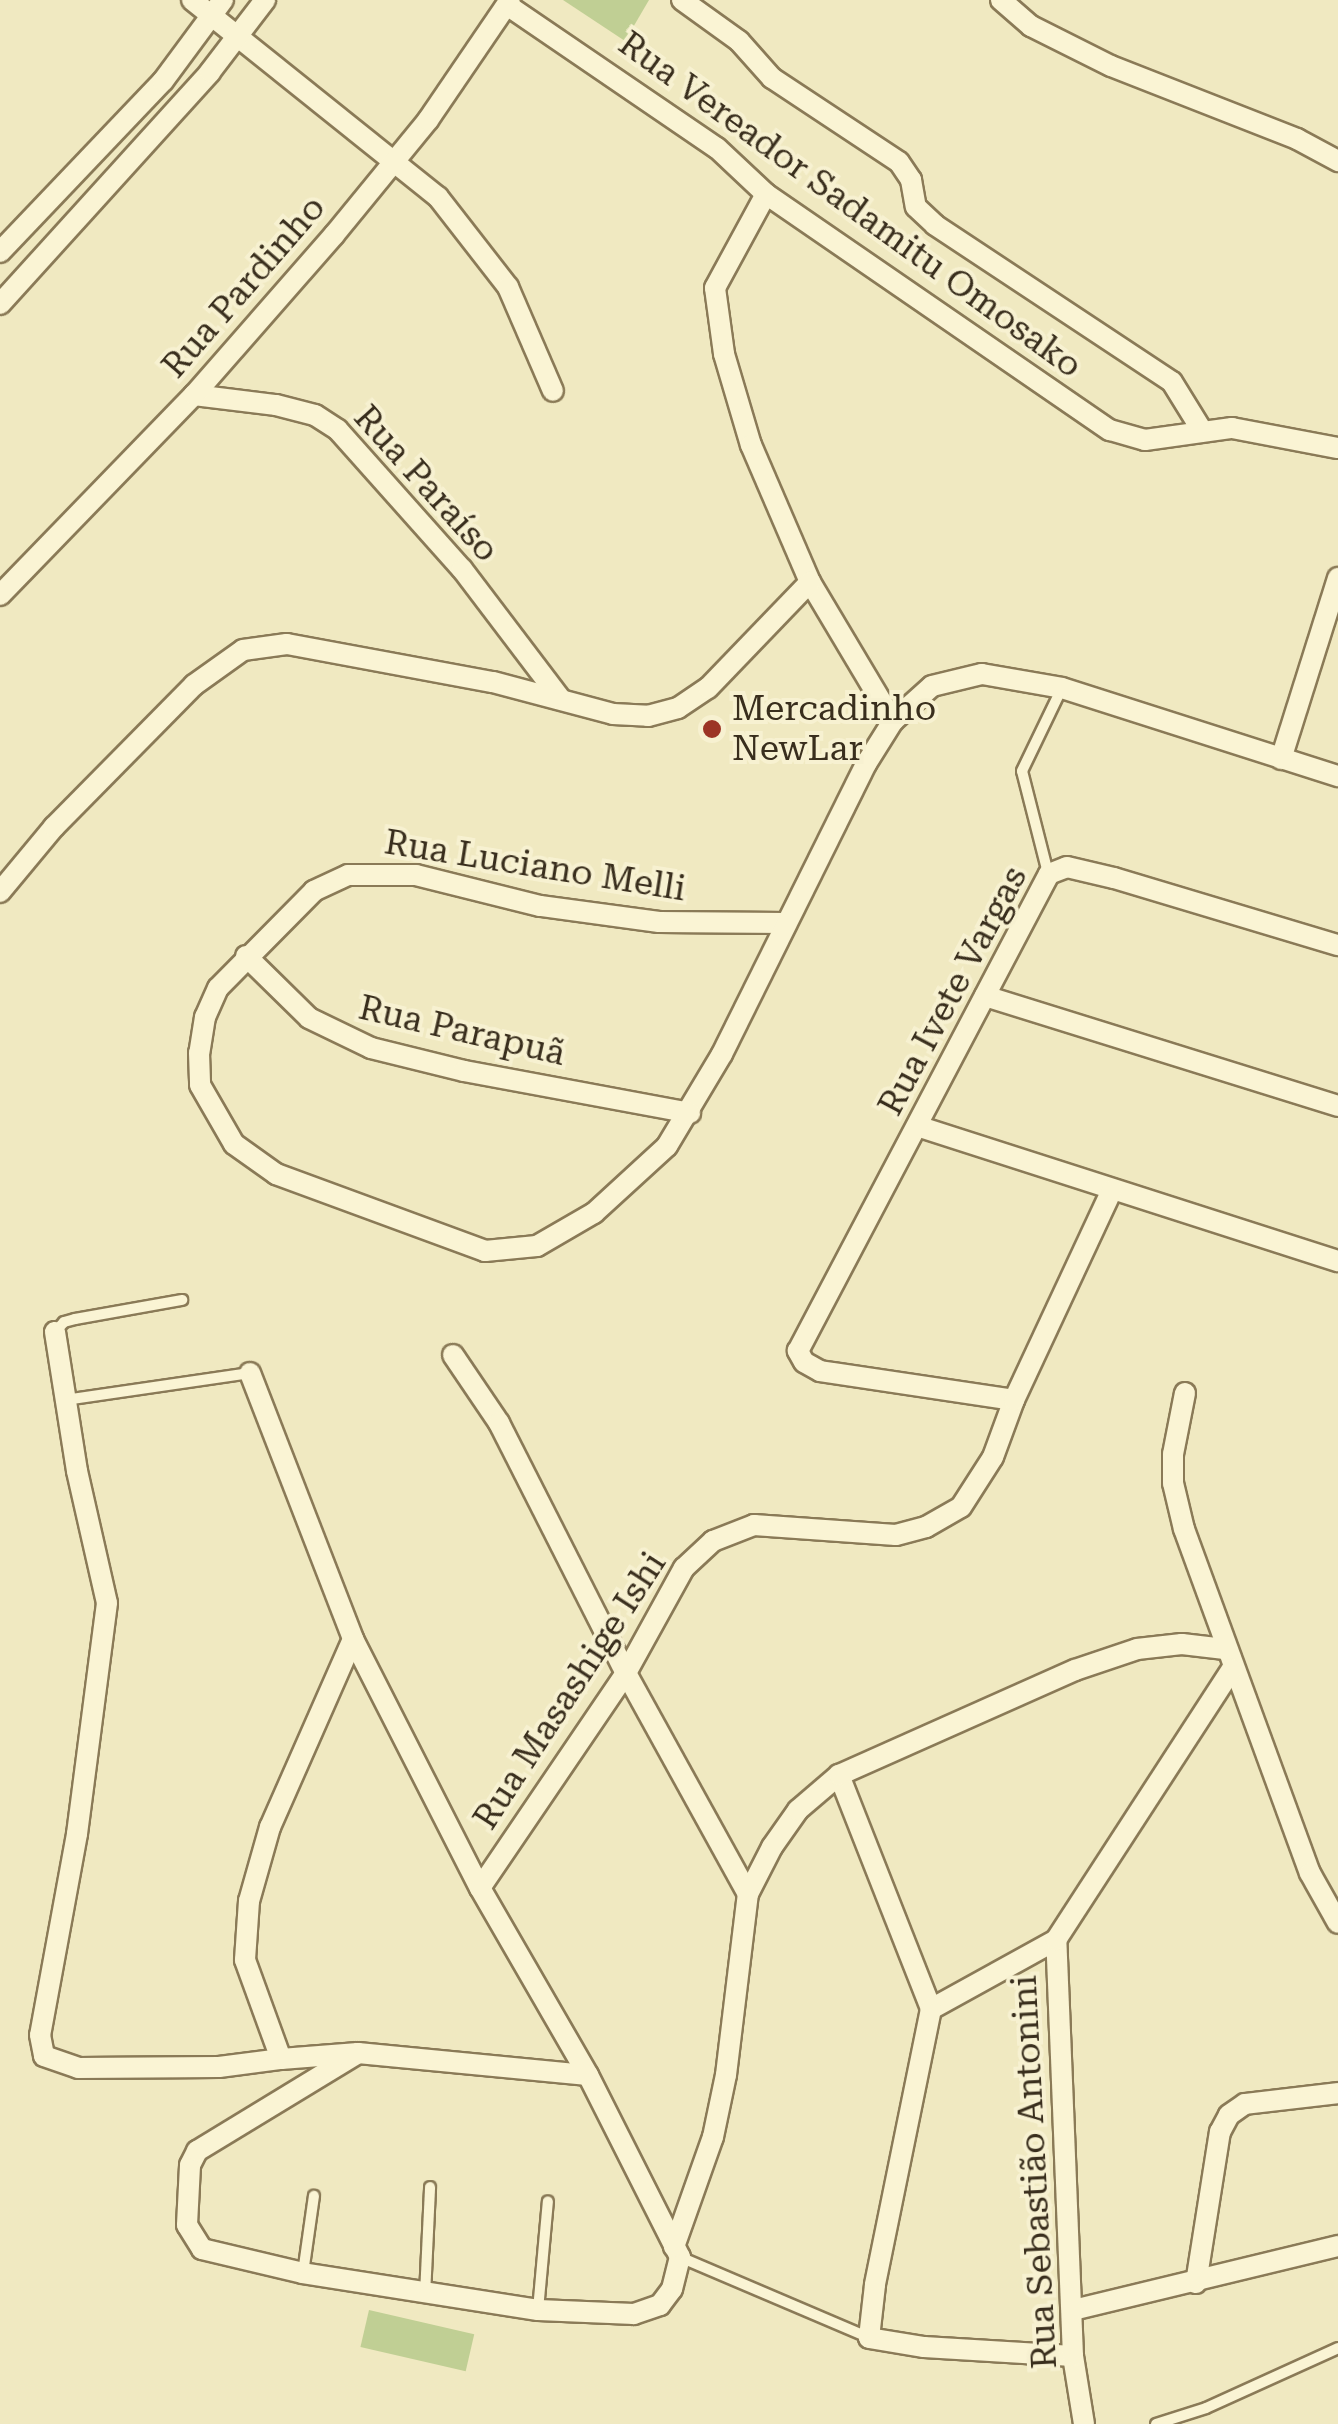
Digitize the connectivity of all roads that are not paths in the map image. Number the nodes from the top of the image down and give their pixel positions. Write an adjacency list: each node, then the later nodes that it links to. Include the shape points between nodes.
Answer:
1 (192, 0): 6 (street)
2 (265, 0): 7 (street)
3 (682, 0): 15 (street, Rua Vereador Sadamitu Omosako, via 739,41 772,78 899,162 916,207 993,266 1172,382)
4 (1001, 0): 9 (street, via 1032,26 1111,66)
5 (509, 2): 8 (street, Rua Pardinho); 10 (street, Rua Vereador Sadamitu Omosako, via 717,148)
6 (218, 8): 7 (street); 11 (street, via 162,81)
7 (238, 35): 8 (street); 12 (street)
8 (396, 161): 13 (street, via 438,197 508,287); 14 (street, Rua Pardinho)
9 (1338, 161)
10 (766, 194): 15 (street, Rua Vereador Sadamitu Omosako, via 1110,430 1145,440); 18 (street, via 715,288 716,316 750,445)
11 (0, 252)
12 (0, 304)
13 (553, 391)
14 (194, 395): 19 (street, Rua Pardinho); 21 (street, Rua Paraíso, via 276,405 338,430 462,569)
15 (1201, 429): 16 (street, Rua Vereador Sadamitu Omosako)
16 (1338, 448)
17 (1338, 578): 23 (street)
18 (810, 582): 21 (street, via 708,688 678,708 648,716 613,714); 22 (street)
19 (0, 595)
20 (1062, 688): 22 (street, Rua Luciano Melli, via 982,674 951,679 914,698); 23 (street, Rua Luciano Melli); 25 (lane, via 1022,771)
21 (560, 698): 26 (street, via 287,644 243,650 194,685)
22 (893, 721): 27 (street, Rua Luciano Melli)
23 (1281, 759): 24 (street, Rua Luciano Melli)
24 (1338, 776)
25 (1048, 874): 28 (street, Rua Ivete Vargas, via 1067,867 1114,878); 30 (street, Rua Ivete Vargas)
26 (0, 892)
27 (785, 924): 29 (street, Rua Luciano Melli, via 659,922 372,872 314,891); 32 (street, Rua Luciano Melli)
28 (1338, 945)
29 (246, 956): 32 (street, Rua Parapuã, via 309,1018 371,1048); 32 (street, Rua Luciano Melli, via 218,988 204,1017 199,1053 200,1085 234,1144 276,1174 456,1241 485,1251 537,1246 594,1213 636,1178)
30 (985, 996): 31 (street); 33 (street, Rua Ivete Vargas)
31 (1338, 1106)
32 (690, 1113)
33 (917, 1126): 34 (street); 42 (street, Rua Ivete Vargas, via 798,1350 820,1371)
34 (1112, 1190): 35 (street); 42 (street, Rua Masashige Ishi)
35 (1338, 1261)
36 (182, 1300): 37 (lane, via 64,1322)
37 (55, 1332): 41 (street)
38 (453, 1355): 45 (street, via 499,1423)
39 (250, 1372): 41 (lane); 43 (street)
40 (1185, 1392): 44 (street, via 1173,1482)
41 (64, 1400): 53 (street, via 107,1603 77,1834 40,2035 44,2056 78,2068 218,2068)
42 (1014, 1400): 45 (street, Rua Masashige Ishi, via 976,1488 961,1507 926,1528 863,1536 798,1524 754,1525 713,1541 684,1568)
43 (353, 1639): 47 (street); 53 (street, via 270,1827 249,1901 245,1960)
44 (1229, 1659): 46 (street, via 1182,1644 1137,1649 1074,1670); 49 (street, via 1310,1873); 50 (street, Rua Sebastião Antonini)
45 (626, 1673): 47 (street, Rua Masashige Ishi); 48 (street)
46 (839, 1776): 48 (street, via 798,1810); 51 (street)
47 (480, 1888): 54 (street)
48 (748, 1894): 60 (street, via 726,2075)
49 (1338, 1923)
50 (1056, 1940): 51 (street); 65 (street, Rua Sebastião Antonini)
51 (931, 2010): 66 (street)
52 (358, 2053): 53 (street); 54 (street); 61 (street, via 218,2136 190,2165 187,2226 202,2250)
53 (282, 2059)
54 (588, 2075): 60 (street)
55 (1338, 2093): 62 (street, via 1245,2104 1229,2114 1220,2132)
56 (430, 2187): 63 (lane)
57 (314, 2196): 61 (lane)
58 (548, 2202): 64 (lane)
59 (1338, 2246): 62 (street)
60 (677, 2252): 64 (street, via 672,2289 660,2304 634,2314); 66 (lane)
61 (303, 2272): 63 (street)
62 (1196, 2283): 65 (street)
63 (426, 2294): 64 (street)
64 (538, 2310)
65 (1073, 2310): 68 (street, Rua Sebastião Antonini)
66 (869, 2338): 68 (street)
67 (1338, 2348): 70 (lane)
68 (1072, 2356): 69 (street, Rua Sebastião Antonini)
69 (1084, 2424)
70 (1156, 2424)

